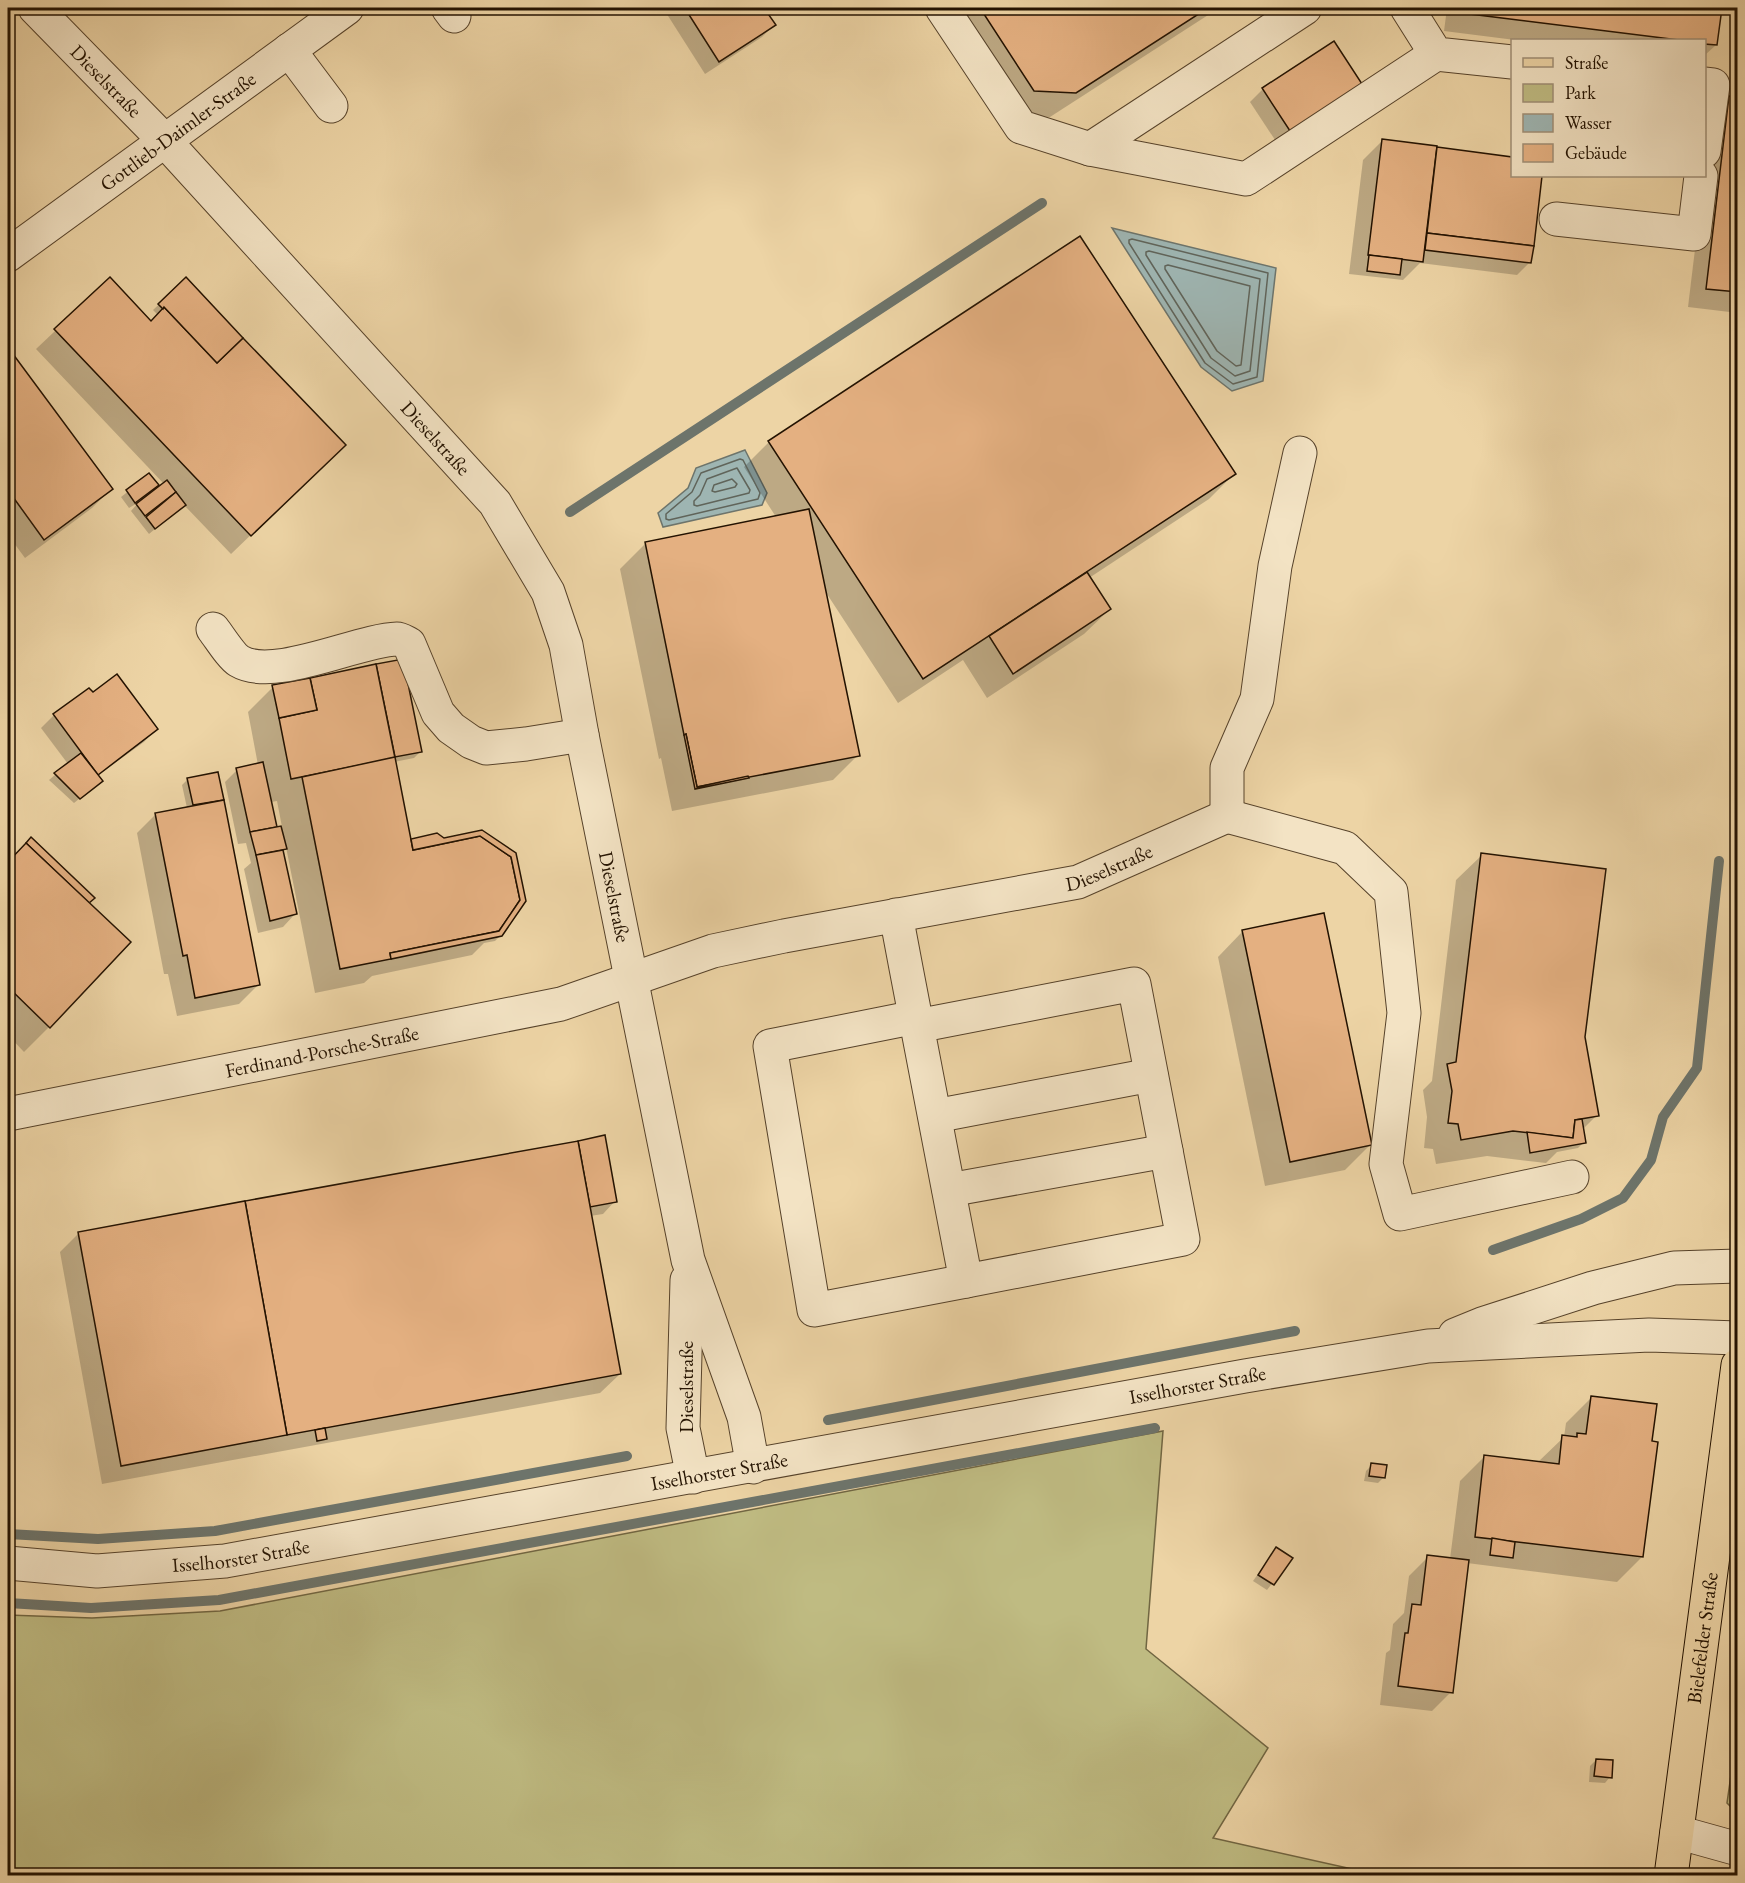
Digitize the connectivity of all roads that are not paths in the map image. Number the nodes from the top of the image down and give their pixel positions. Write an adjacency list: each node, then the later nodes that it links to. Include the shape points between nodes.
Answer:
1 (35, 8): 12 (street, Dieselstraße)
2 (347, 8): 6 (street, Gottlieb-Daimler-Straße)
3 (942, 8): 13 (street, via 1022,127)
4 (1305, 8): 13 (street)
5 (1407, 8): 7 (street)
6 (289, 50): 10 (street); 12 (street, Gottlieb-Daimler-Straße)
7 (1436, 54): 8 (street); 13 (street, via 1246,179)
8 (1511, 62)
9 (1706, 84): 11 (street, via 1713,85)
10 (331, 106)
11 (1706, 136)
12 (164, 140): 16 (street, Gottlieb-Daimler-Straße); 19 (street, Dieselstraße, via 495,503 548,592 566,645)
13 (1090, 149)
14 (1701, 177): 15 (street, via 1694,234)
15 (1556, 219)
16 (8, 255)
17 (1300, 453): 20 (street, via 1275,566 1257,699 1227,768)
18 (213, 629): 19 (street, via 238,661 257,667 320,658 399,639 409,644 438,713 471,742 486,748)
19 (582, 735): 22 (street, Dieselstraße)
20 (1227, 816): 21 (street, Dieselstraße, via 1078,882); 28 (street, via 1346,848 1391,892 1404,1013 1386,1164 1400,1214)
21 (896, 915): 22 (street, Dieselstraße, via 713,951); 23 (street)
22 (633, 979): 25 (street, Ferdinand-Porsche-Straße, via 561,1004); 30 (street, Dieselstraße)
23 (917, 1021): 24 (street, via 1134,984); 26 (street); 32 (street, via 770,1046 814,1310)
24 (1152, 1075): 26 (street); 27 (street)
25 (8, 1114)
26 (935, 1116): 29 (street)
27 (1166, 1151): 29 (street); 32 (street, via 1183,1239)
28 (1572, 1177)
29 (949, 1190): 32 (street)
30 (688, 1260): 36 (street, Dieselstraße, via 744,1417); 37 (street, Dieselstraße, via 683,1428)
31 (1737, 1266): 34 (street, Isselhorster Straße, via 1674,1268 1593,1288)
32 (966, 1281)
33 (1737, 1338): 34 (street, Isselhorster Straße, via 1649,1335)
34 (1428, 1346): 36 (street, Isselhorster Straße)
35 (1737, 1365): 39 (main road, Bielefelder Straße)
36 (753, 1467): 37 (street, Isselhorster Straße)
37 (693, 1477): 38 (street, Isselhorster Straße, via 225,1562 98,1571)
38 (8, 1563)
39 (1677, 1832): 40 (street); 41 (main road, Bielefelder Straße)
40 (1737, 1849)
41 (1671, 1875)

